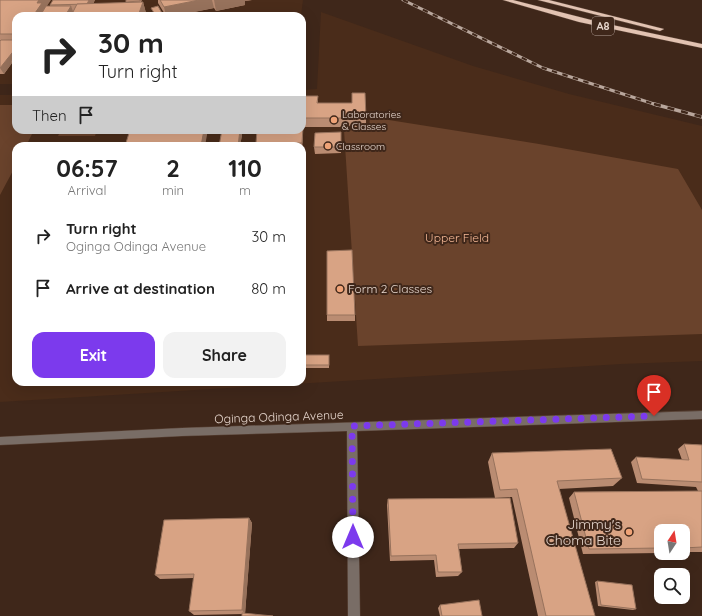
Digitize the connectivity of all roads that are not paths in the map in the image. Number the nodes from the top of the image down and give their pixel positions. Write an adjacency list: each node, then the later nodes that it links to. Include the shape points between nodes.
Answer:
1 (506, 0): 4 (highway, A8, via 613,28)
2 (541, 0): 3 (highway, A8)
3 (702, 38)
4 (702, 46)
5 (702, 415): 6 (street, Oginga Odinga Avenue)
6 (352, 426): 7 (street, Oginga Odinga Avenue); 8 (street)
7 (0, 441)
8 (354, 616)

